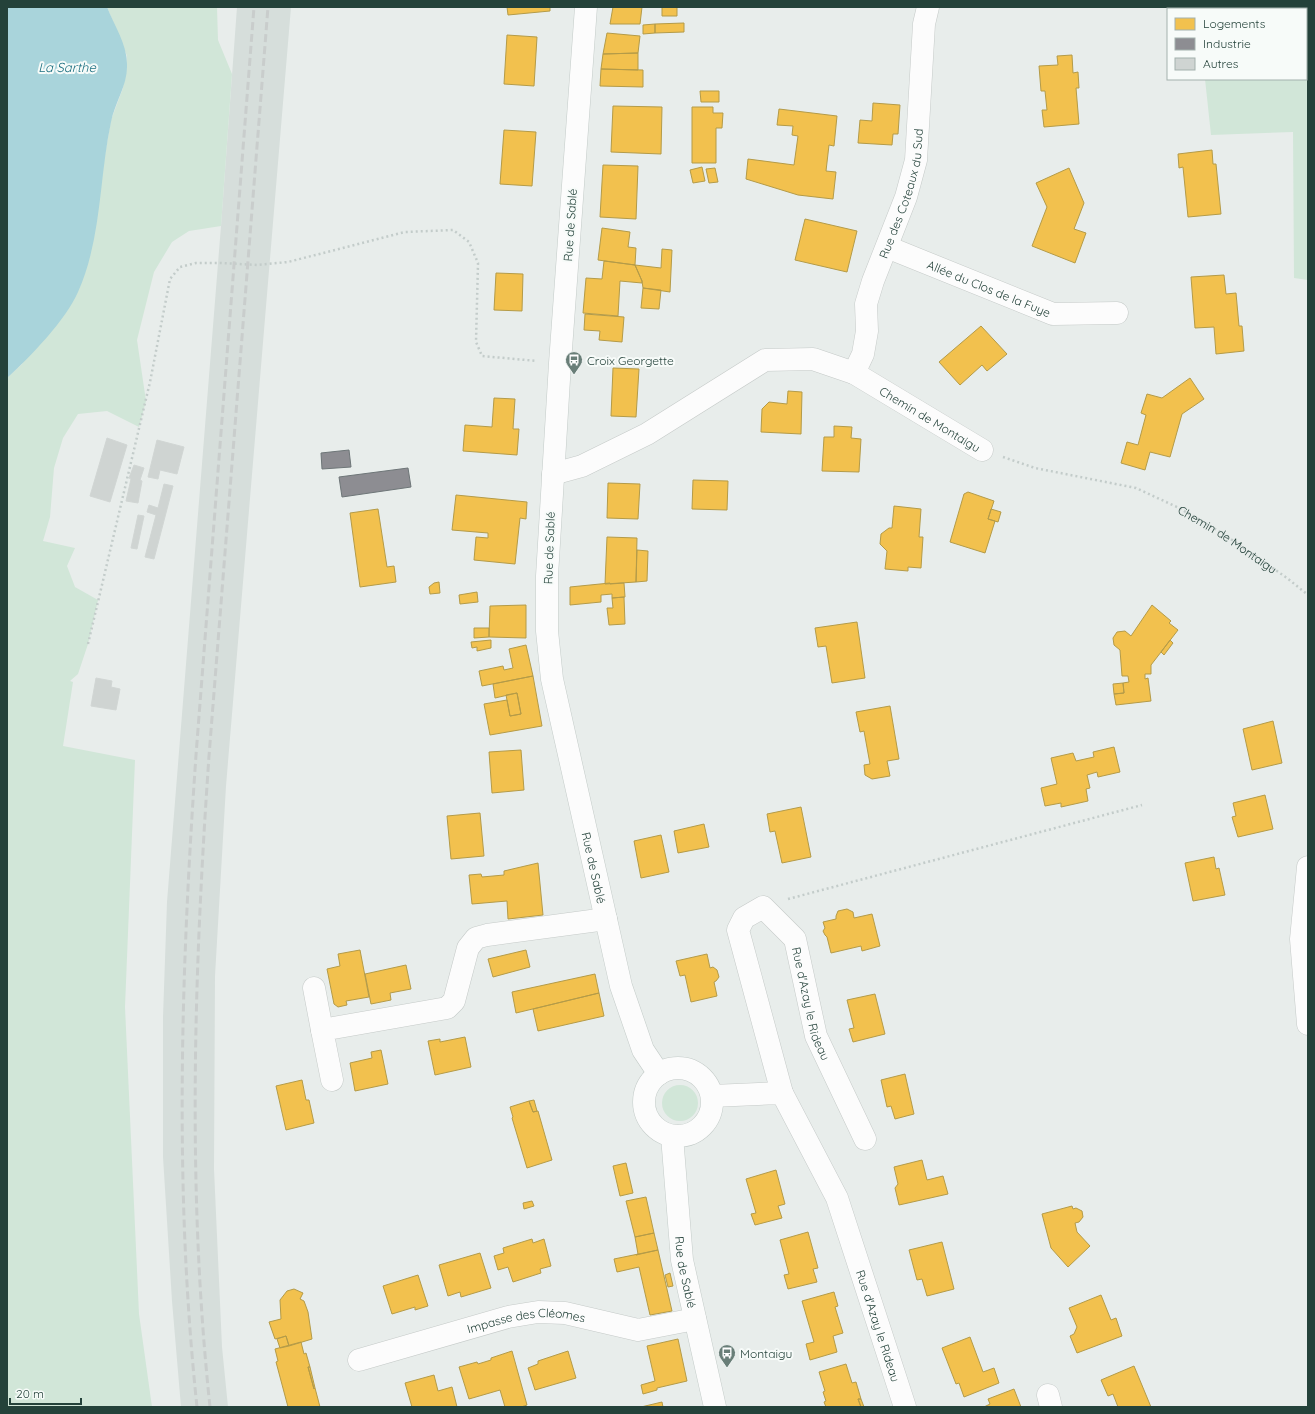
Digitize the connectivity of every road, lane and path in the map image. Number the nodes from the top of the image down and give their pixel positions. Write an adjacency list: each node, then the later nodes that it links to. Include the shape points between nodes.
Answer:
1 (586, 7): 5 (street, Rue de Sablé)
2 (928, 7): 3 (street, Rue des Coteaux du Sud, via 924,24 916,160 906,197)
3 (887, 247): 4 (street, Allée du Clos de la Fuye, via 1053,314); 6 (street, Rue des Coteaux du Sud, via 866,304 867,331 864,354)
4 (1117, 313)
5 (560, 363): 8 (street, Rue de Sablé); 10 (path, via 482,356 476,342 478,263 469,242 453,230 405,232 288,262 257,265 196,263 180,267 170,279 150,382)
6 (854, 373): 7 (street, Chemin de Montaigu); 8 (street, Chemin de Montaigu, via 813,359 765,360 647,434 582,466)
7 (982, 450): 9 (path, Chemin de Montaigu, via 1035,468 1136,488 1179,508 1222,533)
8 (553, 474): 14 (street, Rue de Sablé, via 547,576 547,632 552,679)
9 (1308, 595)
10 (88, 644)
11 (1142, 806): 13 (path, via 802,894)
12 (1308, 867): 16 (street, via 1301,939)
13 (763, 907): 20 (street, Rue d'Azay le Rideau, via 744,918 738,930); 23 (street, Rue d'Azay le Rideau, via 794,939 816,1036)
14 (606, 919): 17 (street, via 476,938 468,948 454,1001 447,1008); 18 (street, Rue de Sablé, via 621,986 640,1042)
15 (314, 988): 17 (street)
16 (1308, 1024)
17 (322, 1030): 19 (street)
18 (659, 1074): 21 (street, via 680,1068 691,1071 708,1085); 22 (street, via 646,1092 647,1115 653,1125)
19 (332, 1080)
20 (782, 1093): 21 (street); 27 (street, Rue d'Azay le Rideau, via 837,1198)
21 (712, 1096): 22 (street, via 709,1117 702,1126 694,1133)
22 (672, 1136): 24 (street, Rue de Sablé, via 682,1260)
23 (865, 1139)
24 (695, 1319): 25 (street, Impasse des Cléomes, via 638,1330 565,1313 538,1312 508,1317); 26 (street, Rue de Sablé)
25 (359, 1360)
26 (715, 1407)
27 (905, 1407)

